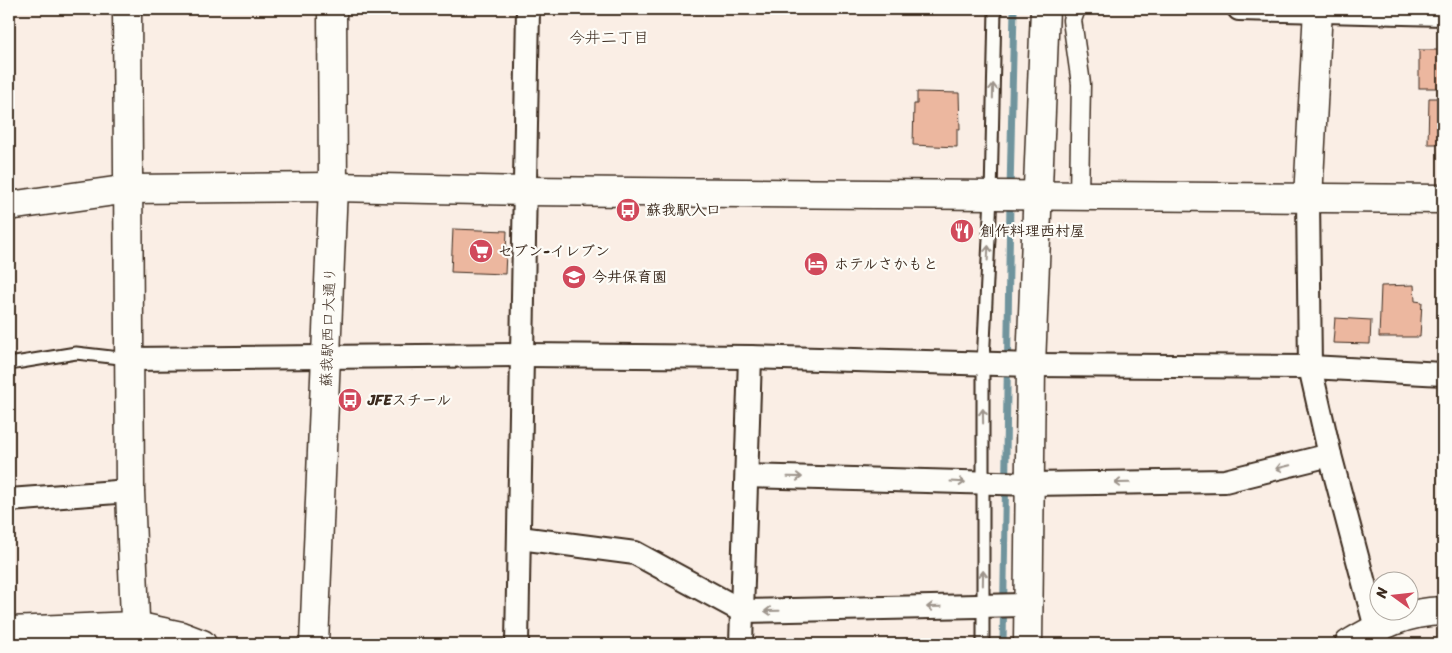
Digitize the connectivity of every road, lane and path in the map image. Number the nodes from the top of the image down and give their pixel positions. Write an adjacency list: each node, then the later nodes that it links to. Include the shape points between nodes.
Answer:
1 (127, 9): 11 (street)
2 (332, 9): 10 (street, 蘇我駅西口大通り)
3 (528, 9): 12 (street)
4 (995, 9): 14 (lane, one-way to 4)
5 (1045, 9): 15 (street)
6 (1076, 9): 13 (street, via 1072,20 1082,84)
7 (1239, 9): 8 (street)
8 (1318, 9): 9 (street); 16 (street)
9 (1443, 14)
10 (333, 187): 11 (street); 12 (street); 20 (street, 蘇我駅西口大通り)
11 (129, 189): 18 (street); 22 (street)
12 (526, 191): 14 (street); 19 (street)
13 (1079, 195): 15 (street); 16 (street)
14 (991, 196): 15 (street); 24 (lane, one-way to 14)
15 (1037, 196): 25 (street)
16 (1308, 199): 17 (street); 26 (street)
17 (1443, 199)
18 (9, 206)
19 (523, 355): 20 (street); 21 (street); 34 (street)
20 (326, 357): 22 (street); 43 (street, 蘇我駅西口大通り)
21 (750, 357): 24 (street); 29 (street)
22 (129, 359): 23 (lane, via 76,353); 32 (street)
23 (9, 364)
24 (983, 364): 25 (street); 30 (lane, one-way to 24)
25 (1031, 365): 26 (street); 31 (street)
26 (1310, 367): 27 (street); 28 (street)
27 (1443, 374)
28 (1330, 455): 31 (street, one-way to 31, via 1225,481); 39 (street)
29 (746, 476): 30 (street, one-way to 30); 37 (street)
30 (984, 483): 31 (street); 35 (lane, one-way to 30)
31 (1031, 484): 36 (street)
32 (130, 492): 33 (street); 41 (street)
33 (9, 500)
34 (520, 538): 37 (street, via 635,553); 44 (street)
35 (983, 605): 36 (street); 37 (street, one-way to 37); 46 (lane)
36 (1027, 605): 47 (street)
37 (742, 611): 45 (street)
38 (1443, 611): 39 (street, via 1405,615)
39 (1376, 628): 48 (street)
40 (9, 632): 41 (street)
41 (135, 635): 42 (street, via 180,636)
42 (202, 644)
43 (314, 644)
44 (517, 644)
45 (741, 644)
46 (983, 644)
47 (1028, 644)
48 (1349, 644)

